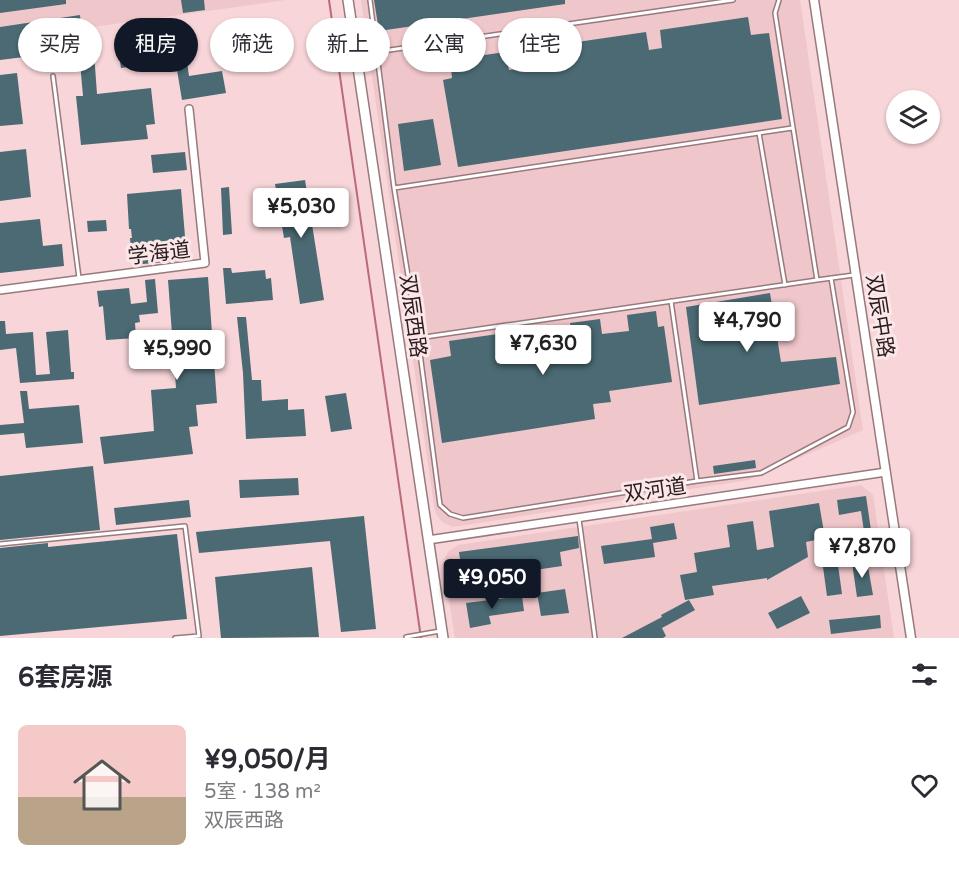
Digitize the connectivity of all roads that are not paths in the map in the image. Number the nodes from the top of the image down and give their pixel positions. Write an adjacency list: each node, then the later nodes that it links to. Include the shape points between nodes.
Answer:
1 (348, 0): 25 (main road, 双辰西路)
2 (370, 0): 6 (lane)
3 (733, 0): 7 (lane)
4 (779, 0): 11 (lane, via 775,13)
5 (814, 0): 14 (street, 双辰中路)
6 (372, 18)
7 (390, 50)
8 (379, 72): 13 (lane)
9 (54, 76): 16 (lane)
10 (189, 110): 16 (street, 学海道, via 205,263)
11 (792, 128): 12 (lane); 17 (lane)
12 (759, 133): 13 (lane); 18 (lane)
13 (394, 188): 21 (lane)
14 (856, 275): 15 (lane); 22 (street, 双辰中路)
15 (831, 278): 17 (lane); 23 (lane, via 853,412 848,427 761,473)
16 (79, 280): 19 (street, 学海道)
17 (817, 280): 18 (lane)
18 (785, 285): 20 (lane)
19 (0, 290)
20 (671, 301): 21 (lane); 23 (lane)
21 (418, 338): 23 (lane, via 441,506 450,514 463,518)
22 (886, 472): 24 (street, 双河道); 31 (street, 双辰中路)
23 (697, 481)
24 (579, 518): 25 (street, 双河道); 30 (lane)
25 (428, 540): 27 (main road, 双辰西路)
26 (0, 544): 29 (lane, via 185,526 198,636)
27 (443, 634): 28 (lane)
28 (406, 637)
29 (174, 638)
30 (595, 638)
31 (911, 638)

